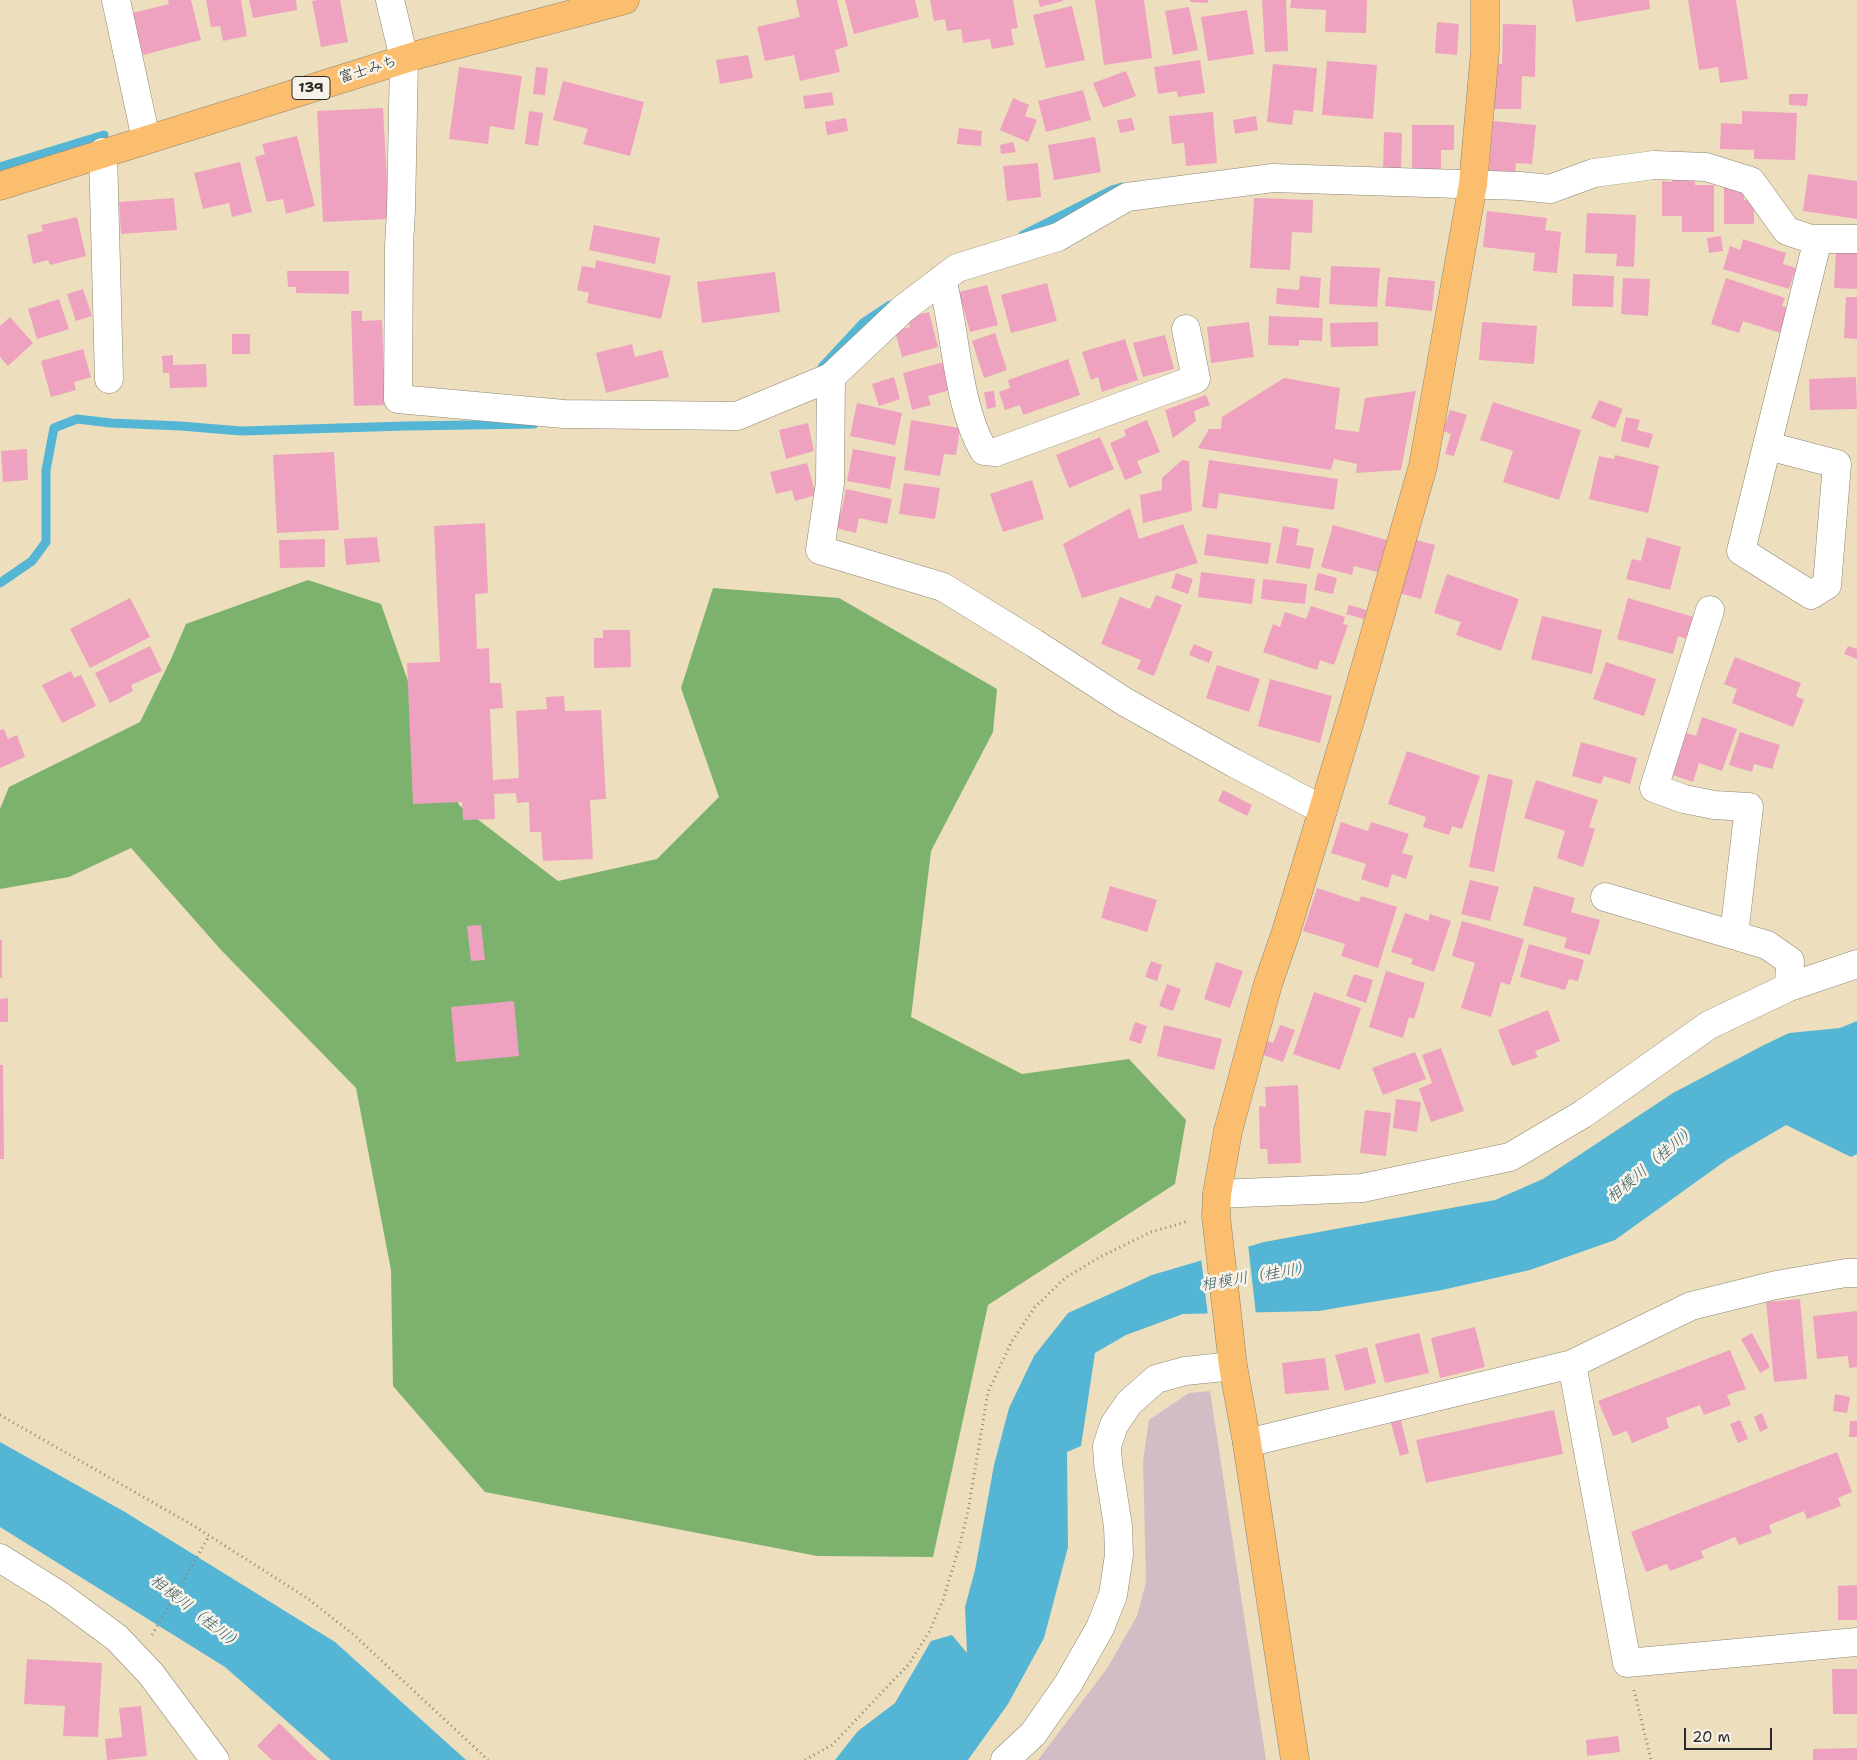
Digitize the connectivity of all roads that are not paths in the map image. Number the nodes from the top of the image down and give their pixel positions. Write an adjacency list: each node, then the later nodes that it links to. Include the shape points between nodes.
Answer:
1 (116, 0): 6 (street)
2 (390, 0): 5 (street)
3 (625, 0): 5 (main road, 富士みち / 139)
4 (1485, 0): 8 (main road, via 1485,51)
5 (404, 59): 6 (main road, 富士みち / 139); 14 (street, via 398,399 564,414 737,416)
6 (146, 139): 7 (main road, 富士みち / 139)
7 (103, 152): 9 (main road, 富士みち / 139); 15 (street)
8 (1473, 184): 10 (street, via 1550,189 1594,173 1654,165 1706,166 1751,181 1787,231); 12 (street, via 1273,178 1127,197 1058,237 957,268); 18 (main road, via 1423,466)
9 (0, 186)
10 (1818, 239): 11 (street); 16 (street)
11 (1857, 240)
12 (942, 279): 13 (street, via 963,389 975,436 984,451 996,452 1196,379); 14 (street, via 903,309)
13 (1186, 329)
14 (831, 377): 18 (street, via 830,483 820,550 943,588 1125,702)
15 (109, 379)
16 (1768, 446): 16 (street, via 1741,551 1811,595 1827,585 1838,464)
17 (1710, 610): 20 (street, via 1654,788 1684,800 1749,807)
18 (1323, 810): 23 (main road, via 1268,984 1228,1131)
19 (1605, 897): 20 (street)
20 (1734, 936): 22 (street, via 1766,945 1790,961)
21 (1857, 964): 22 (street)
22 (1789, 987): 23 (street, via 1709,1025 1584,1114 1510,1157 1362,1188)
23 (1217, 1213): 25 (main road)
24 (1857, 1274): 26 (street, via 1846,1272 1776,1284 1691,1306)
25 (1232, 1360): 27 (main road); 31 (street, via 1156,1379 1129,1402 1114,1425 1107,1446 1118,1526 1119,1555 1113,1595 1100,1628 1068,1684 1033,1734)
26 (1572, 1364): 27 (street); 29 (street, via 1627,1662)
27 (1247, 1443): 32 (main road)
28 (0, 1558): 30 (street, via 59,1595 117,1638 151,1674)
29 (1857, 1642)
30 (215, 1760)
31 (1005, 1760)
32 (1295, 1760)

